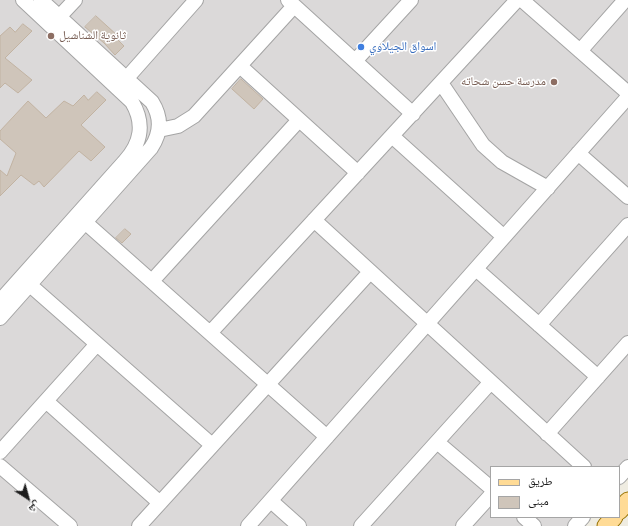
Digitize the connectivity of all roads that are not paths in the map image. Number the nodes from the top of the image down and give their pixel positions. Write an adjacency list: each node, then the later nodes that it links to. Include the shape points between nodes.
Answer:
1 (23, 0): 34 (street, via 132,102 138,112 140,133 132,153)
2 (41, 0): 10 (street)
3 (75, 0): 10 (street)
4 (196, 0): 14 (street)
5 (410, 0): 12 (street)
6 (517, 0): 15 (street)
7 (522, 0): 11 (street)
8 (625, 0): 11 (street)
9 (291, 3): 12 (street); 13 (street)
10 (59, 17): 14 (street)
11 (580, 51): 16 (street)
12 (355, 61): 18 (street)
13 (240, 66): 19 (street); 20 (street, via 186,122 173,128)
14 (126, 79): 20 (street, via 158,110)
15 (440, 83): 18 (street); 24 (street, via 483,145 502,162)
16 (628, 93)
17 (628, 97): 22 (street)
18 (413, 114): 21 (street)
19 (299, 120): 23 (street); 32 (street)
20 (159, 130): 27 (street, via 151,148)
21 (392, 136): 23 (street); 29 (street)
22 (578, 153): 24 (street); 25 (street)
23 (358, 173): 26 (street)
24 (548, 188): 29 (street)
25 (628, 197)
26 (314, 220): 31 (street); 38 (street)
27 (86, 223): 32 (street); 33 (street)
28 (628, 225): 37 (street)
29 (504, 237): 30 (street)
30 (476, 269): 36 (street); 37 (street)
31 (370, 272): 36 (street); 43 (street)
32 (152, 281): 38 (street)
33 (30, 285): 35 (street); 40 (street)
34 (0, 301)
35 (0, 318)
36 (426, 325): 42 (street); 46 (street)
37 (539, 325): 41 (street)
38 (210, 333): 43 (street)
39 (628, 343): 41 (street)
40 (97, 344): 44 (street); 48 (street)
41 (598, 377): 45 (street)
42 (490, 383): 45 (street); 47 (street)
43 (267, 384): 46 (street); 48 (street)
44 (46, 401): 49 (street); 58 (street)
45 (547, 434): 51 (street)
46 (327, 438): 56 (street)
47 (437, 442): 54 (street); 67 (street)
48 (212, 445): 58 (street)
49 (0, 452)
50 (0, 466): 63 (street)
51 (583, 466)
52 (628, 467): 53 (street)
53 (620, 476)
54 (490, 487)
55 (490, 496): 68 (street)
56 (271, 501): 65 (street); 66 (street)
57 (628, 501): 59 (main road)
58 (160, 503): 64 (street)
59 (620, 510)
60 (525, 518): 69 (street)
61 (583, 518): 70 (street)
62 (613, 518): 71 (main road)
63 (70, 526)
64 (139, 526)
65 (248, 526)
66 (299, 526)
67 (361, 526)
68 (463, 526)
69 (534, 526)
70 (575, 526)
71 (606, 526)

